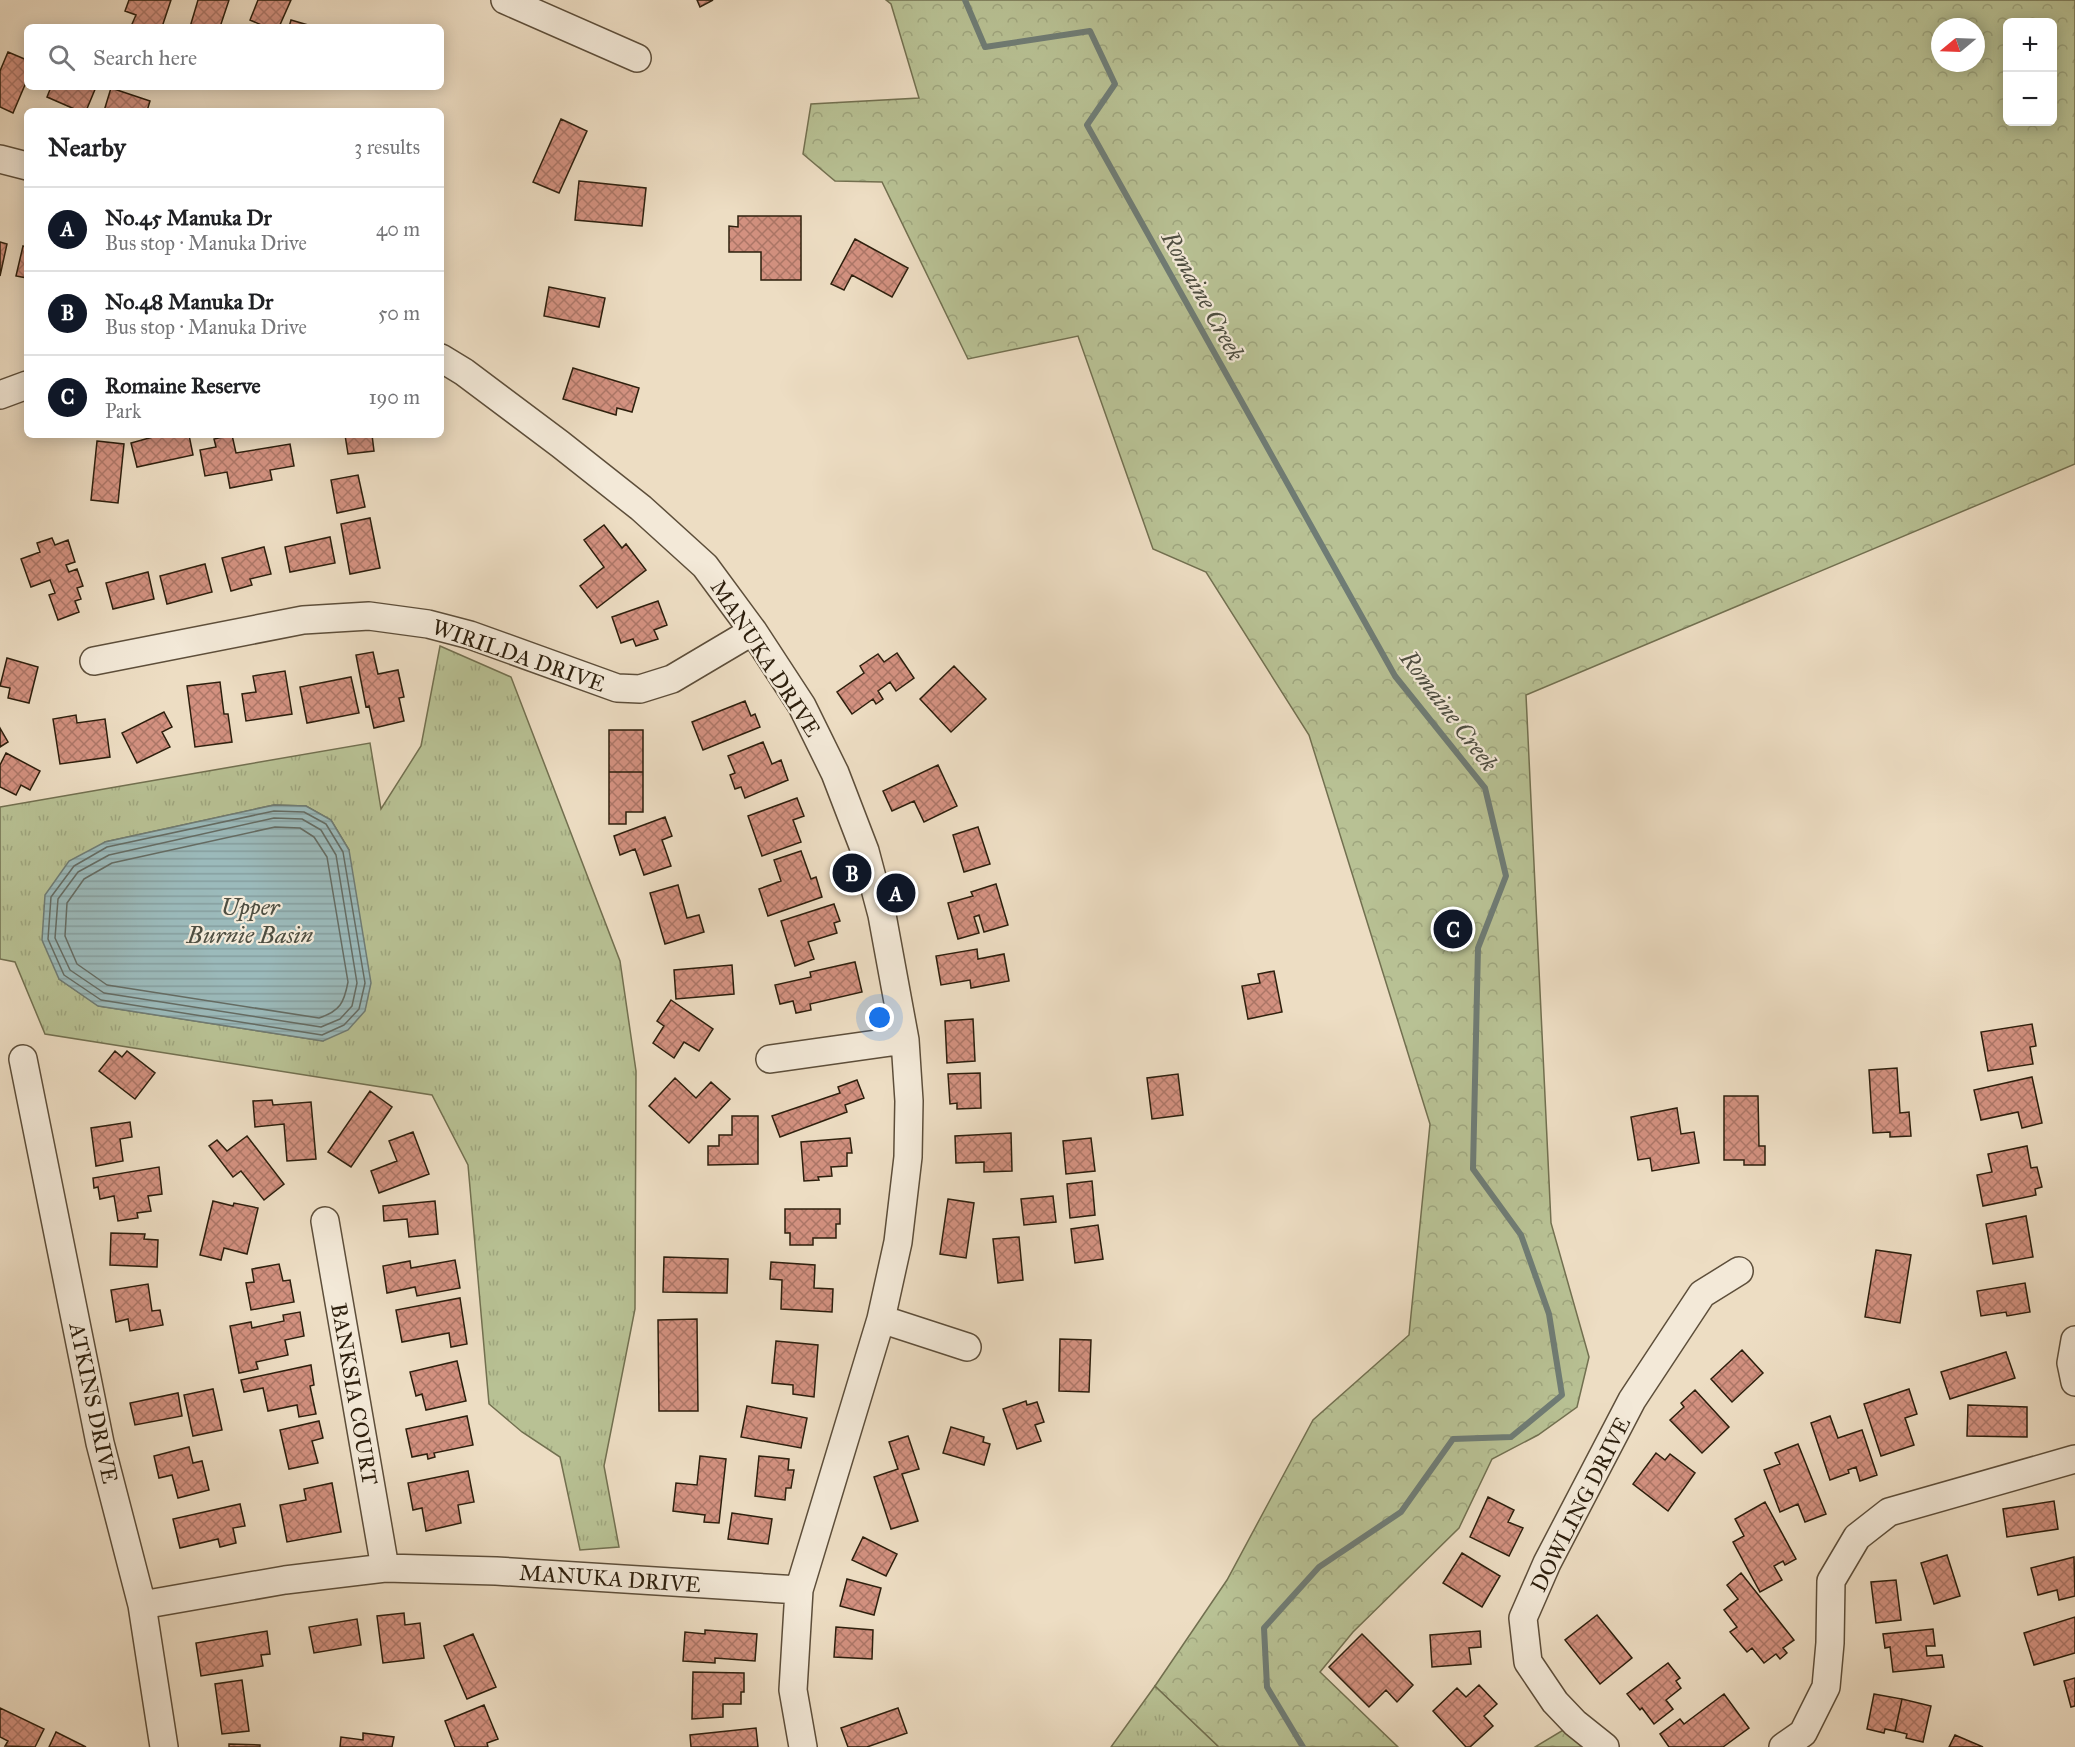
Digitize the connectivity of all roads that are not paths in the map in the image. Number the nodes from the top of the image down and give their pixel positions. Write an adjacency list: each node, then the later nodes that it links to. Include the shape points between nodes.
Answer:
1 (505, 0): 2 (street)
2 (637, 58)
3 (0, 159): 4 (street)
4 (24, 165)
5 (444, 360): 8 (street, MANUKA DRIVE, via 641,508 705,566)
6 (24, 387): 7 (street)
7 (0, 395)
8 (753, 631): 9 (street, WIRILDA DRIVE, via 672,679 640,689 617,688 470,635 428,624 369,616 303,620); 10 (street, MANUKA DRIVE, via 802,706 835,773 865,851 882,915)
9 (94, 661)
10 (905, 1040): 12 (street); 15 (street, MANUKA DRIVE, via 908,1157 898,1242)
11 (23, 1059): 22 (street, ATKINS DRIVE, via 100,1443)
12 (770, 1059)
13 (326, 1221): 20 (street, BANKSIA COURT)
14 (1739, 1270): 25 (street, DOWLING DRIVE, via 1702,1294 1632,1400 1547,1563 1523,1618 1528,1662 1555,1702)
15 (881, 1319): 17 (street); 21 (street, MANUKA DRIVE)
16 (2075, 1340): 18 (street)
17 (967, 1347)
18 (2075, 1382)
19 (2075, 1459): 26 (street, via 1889,1512 1857,1537 1831,1581 1826,1687 1803,1733)
20 (385, 1568): 21 (street, MANUKA DRIVE, via 526,1572); 22 (street, MANUKA DRIVE, via 285,1580)
21 (799, 1590): 24 (street, via 793,1690)
22 (142, 1605): 23 (street, ATKINS DRIVE)
23 (164, 1747)
24 (803, 1747)
25 (1605, 1747)
26 (1783, 1747)

